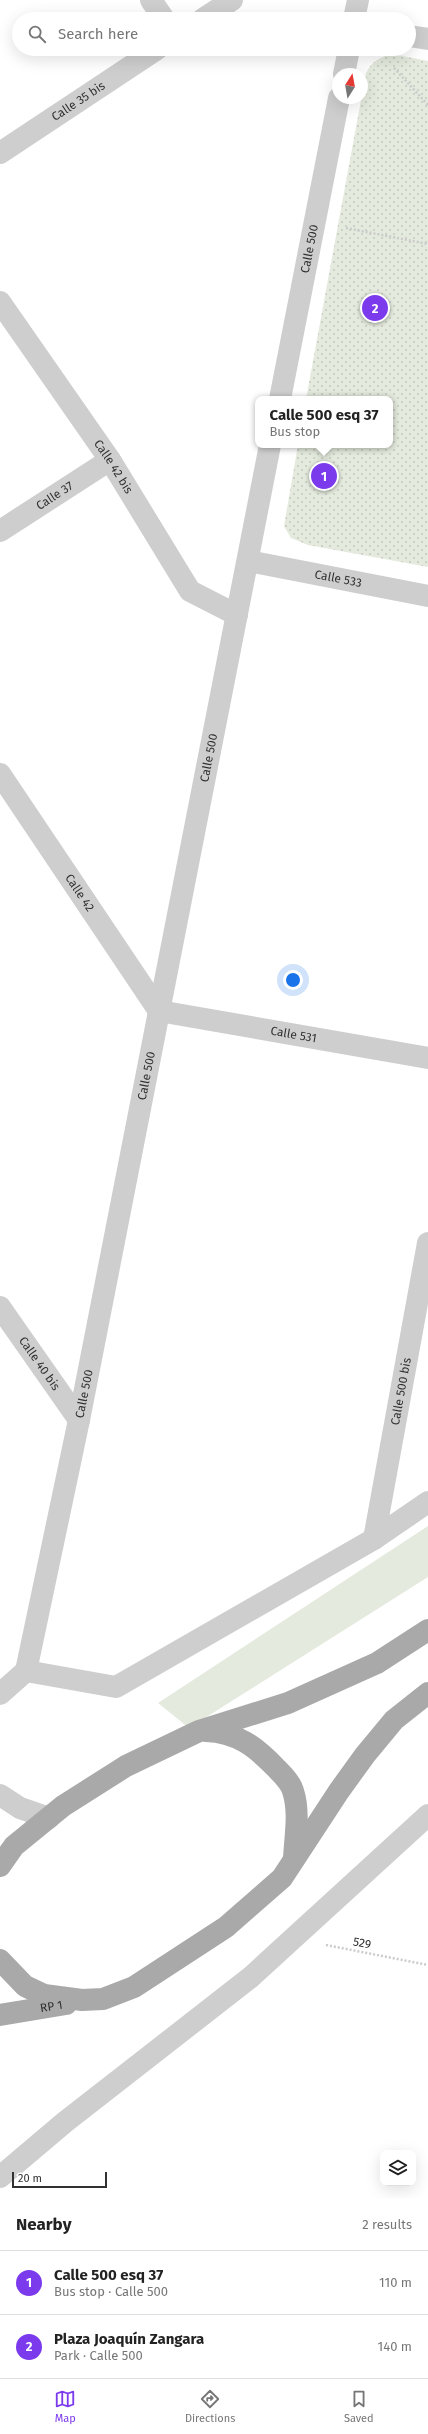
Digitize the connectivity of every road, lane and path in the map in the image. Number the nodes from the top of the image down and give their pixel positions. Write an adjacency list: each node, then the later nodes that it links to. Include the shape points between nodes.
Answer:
1 (151, 0): 4 (street)
2 (232, 0): 5 (street)
3 (358, 0): 6 (street)
4 (159, 12)
5 (214, 12)
6 (355, 12)
7 (416, 37): 8 (street)
8 (428, 39)
9 (146, 56): 15 (street, Calle 35 bis)
10 (348, 56): 11 (street)
11 (345, 68)
12 (394, 68): 14 (path)
13 (338, 104): 19 (street, Calle 500)
14 (428, 105)
15 (0, 153)
16 (346, 228): 17 (path)
17 (428, 244)
18 (0, 302): 21 (street, Calle 42 bis)
19 (281, 396)
20 (269, 448): 23 (street, Calle 500)
21 (110, 460): 22 (street, Calle 37); 25 (street, Calle 42 bis, via 190,591)
22 (0, 531)
23 (248, 561): 24 (street, Calle 533); 25 (street, Calle 500)
24 (428, 596)
25 (237, 615): 27 (street, Calle 500)
26 (0, 774): 27 (street, Calle 42)
27 (160, 1011): 28 (street, Calle 531); 31 (street, Calle 500)
28 (428, 1058)
29 (428, 1243): 33 (street, Calle 500 bis)
30 (0, 1307): 31 (street, Calle 40 bis)
31 (78, 1420): 35 (street, Calle 500)
32 (428, 1502): 33 (street)
33 (374, 1539): 35 (street, via 116,1687)
34 (428, 1630): 38 (main road, via 377,1663 288,1703)
35 (26, 1671): 37 (street)
36 (428, 1693): 42 (main road, via 394,1720 365,1755 338,1791)
37 (0, 1694)
38 (199, 1731): 41 (main road, via 126,1766 68,1802); 42 (main road, via 222,1731 238,1737 264,1756 284,1776 293,1789 296,1806)
39 (0, 1795): 41 (street, via 20,1808)
40 (428, 1815): 44 (street)
41 (49, 1818): 43 (main road, via 14,1846)
42 (294, 1860): 47 (main road, via 282,1878 226,1927 134,1987)
43 (0, 1866)
44 (293, 1939): 46 (path, 529); 49 (street, via 251,1977 65,2122)
45 (0, 1960): 47 (main road, via 25,1986 44,1995 82,2000)
46 (428, 1965)
47 (103, 1999): 48 (main road, RP 1)
48 (0, 2014)
49 (0, 2177)

